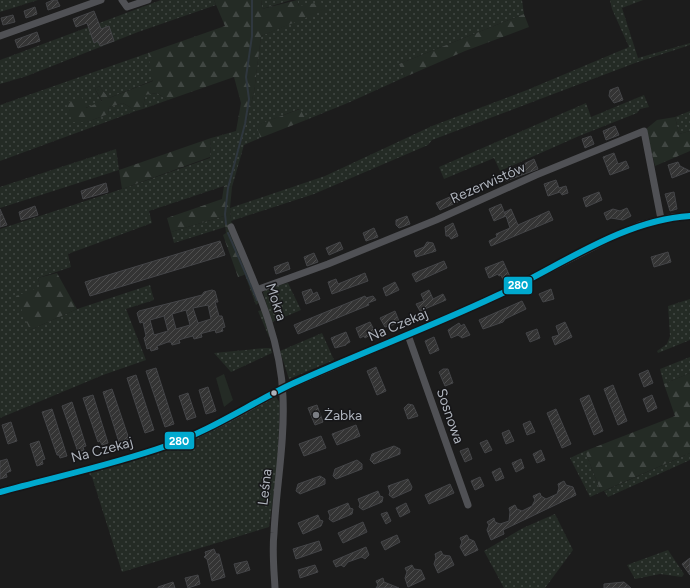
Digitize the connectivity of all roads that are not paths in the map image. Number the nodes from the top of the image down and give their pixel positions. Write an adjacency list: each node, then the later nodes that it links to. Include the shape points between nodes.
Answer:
1 (101, 0): 4 (street)
2 (122, 0): 3 (street, via 127,7)
3 (148, 0)
4 (0, 36)
5 (690, 216): 6 (street, Na Czekaj)
6 (661, 219): 8 (street, Rezerwistów, via 644,131 536,175 436,220); 9 (street, Na Czekaj, via 615,236 496,297)
7 (232, 227): 8 (street, Mokra)
8 (259, 289): 10 (street, Mokra, via 272,334)
9 (408, 334): 10 (street, Na Czekaj); 12 (street, Sosnowa)
10 (283, 389): 11 (street, Na Czekaj, via 220,424 162,448); 13 (street, Leśna, via 281,467 274,534)
11 (0, 492)
12 (468, 505)
13 (275, 588)

